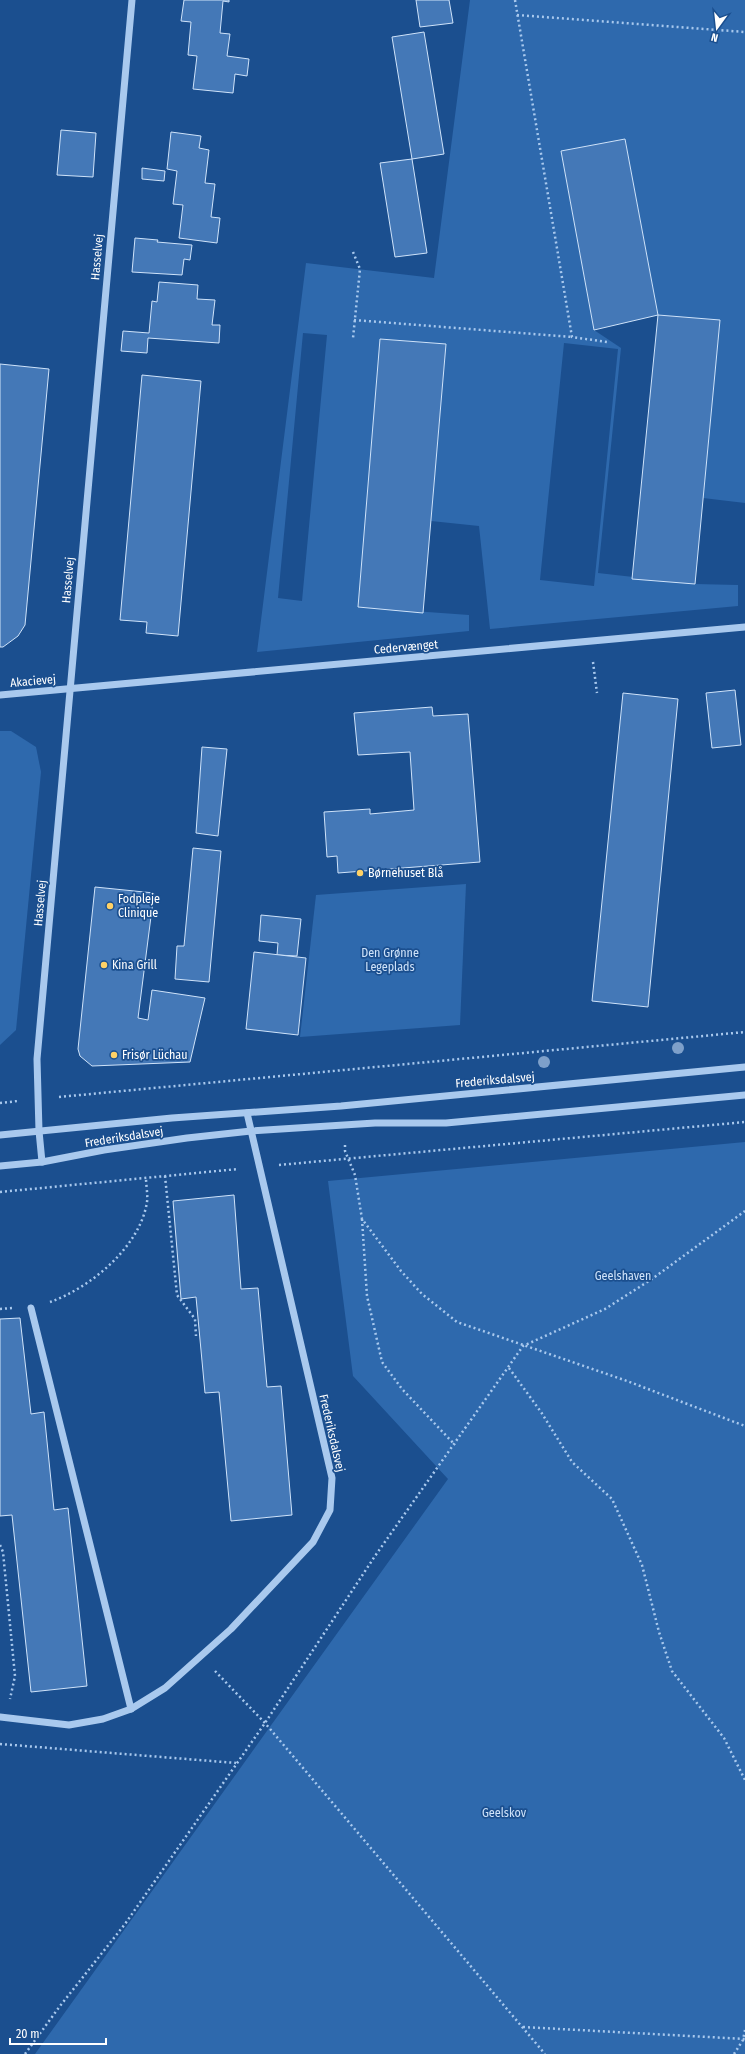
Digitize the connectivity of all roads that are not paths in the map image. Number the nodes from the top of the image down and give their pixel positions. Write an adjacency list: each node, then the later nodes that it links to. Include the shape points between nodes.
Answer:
1 (132, 0): 3 (street, Hasselvej)
2 (745, 627): 3 (street, Cedervænget)
3 (69, 688): 4 (street, Akacievej); 8 (street, Hasselvej, via 37,1059)
4 (0, 695)
5 (745, 1067): 7 (street, Frederiksdalsvej)
6 (745, 1095): 9 (street, Frederiksdalsvej, via 446,1123 343,1124)
7 (247, 1113): 8 (street, Frederiksdalsvej); 9 (street, Frederiksdalsvej)
8 (39, 1131): 10 (street, Frederiksdalsvej); 11 (street, Hasselvej)
9 (251, 1131): 11 (street, Frederiksdalsvej, via 164,1141); 14 (street, Frederiksdalsvej, via 332,1478 330,1510 313,1542 203,1656 165,1688)
10 (0, 1136)
11 (42, 1162): 12 (street, Frederiksdalsvej)
12 (0, 1166)
13 (31, 1308): 14 (street)
14 (131, 1709): 15 (street, Frederiksdalsvej, via 103,1719 69,1725)
15 (3, 1717)

